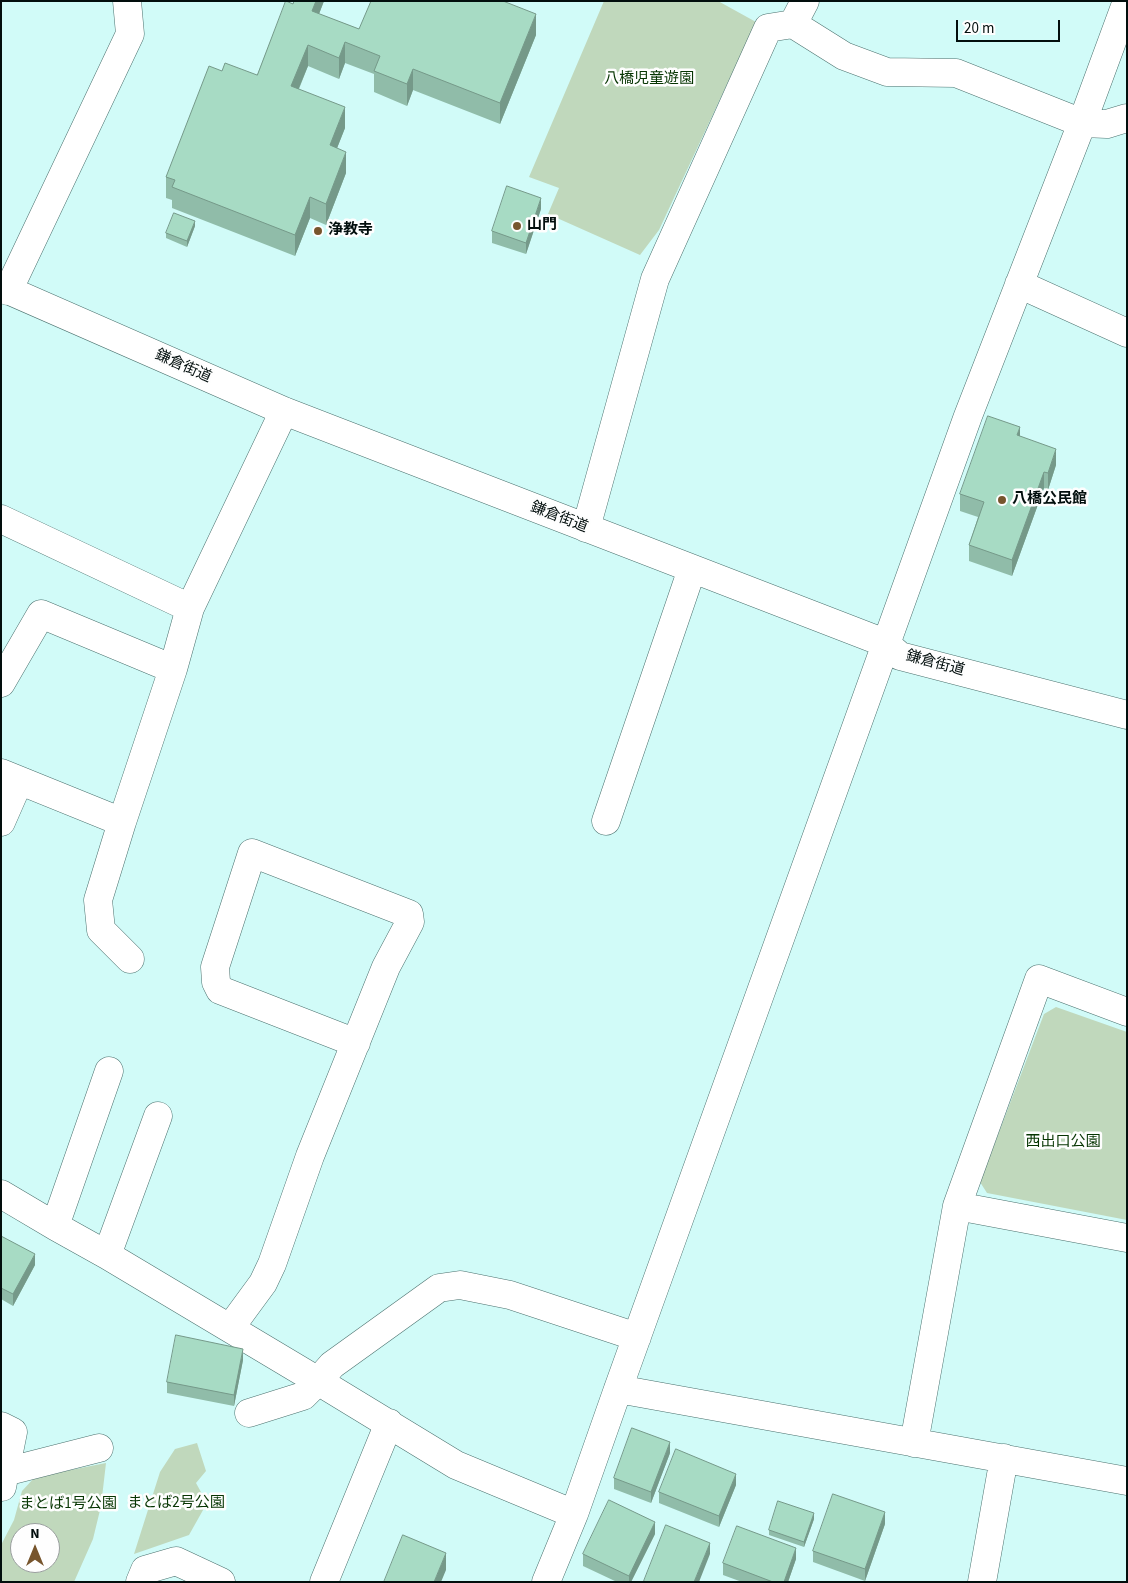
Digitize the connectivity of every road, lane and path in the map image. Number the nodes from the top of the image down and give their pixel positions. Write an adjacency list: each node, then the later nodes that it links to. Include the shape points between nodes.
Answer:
1 (127, 1): 7 (street, via 130,34)
2 (1126, 1): 5 (street)
3 (799, 13): 5 (street, via 844,56 888,72 956,74); 11 (street, via 768,28 654,279)
4 (1127, 118): 5 (street, via 1107,124)
5 (1082, 123): 6 (street)
6 (1019, 284): 8 (street); 14 (street)
7 (4, 289): 9 (street, 鎌倉街道)
8 (1127, 333)
9 (284, 411): 11 (street, 鎌倉街道); 13 (street)
10 (1, 519): 13 (street)
11 (586, 528): 12 (street, 鎌倉街道)
12 (692, 569): 14 (street, 鎌倉街道); 19 (street)
13 (190, 608): 15 (street)
14 (885, 643): 17 (street, 鎌倉街道, via 900,656); 33 (street)
15 (173, 670): 16 (street, via 41,614); 21 (street)
16 (1, 683)
17 (1127, 715)
18 (10, 777): 20 (street); 21 (street)
19 (606, 821)
20 (1, 822)
21 (122, 822): 22 (street, via 98,900 102,930)
22 (130, 959)
23 (1127, 1012): 28 (street, via 1039,979)
24 (356, 1043): 24 (street, via 386,967 410,922 409,914 252,853 215,967 220,990); 32 (street, via 310,1156 272,1264 263,1283)
25 (109, 1071): 29 (street)
26 (158, 1116): 31 (street)
27 (1, 1194): 29 (street)
28 (957, 1206): 30 (street); 39 (street)
29 (55, 1226): 31 (street)
30 (1127, 1238)
31 (107, 1254): 32 (street)
32 (230, 1328): 34 (street)
33 (637, 1337): 34 (street, via 510,1295 460,1286 446,1287 439,1288 332,1365); 35 (street)
34 (318, 1381): 36 (street, via 303,1396); 37 (street)
35 (618, 1389): 39 (street); 44 (street)
36 (249, 1413)
37 (389, 1423): 44 (street, via 456,1465); 47 (street)
38 (1, 1426): 43 (street, via 13,1432)
39 (914, 1442): 41 (street)
40 (99, 1448): 43 (street)
41 (1004, 1458): 42 (street); 49 (street)
42 (1127, 1481)
43 (3, 1482)
44 (574, 1514): 48 (street)
45 (140, 1582): 46 (street, via 145,1570 176,1561)
46 (222, 1582)
47 (324, 1582)
48 (546, 1582)
49 (982, 1582)

